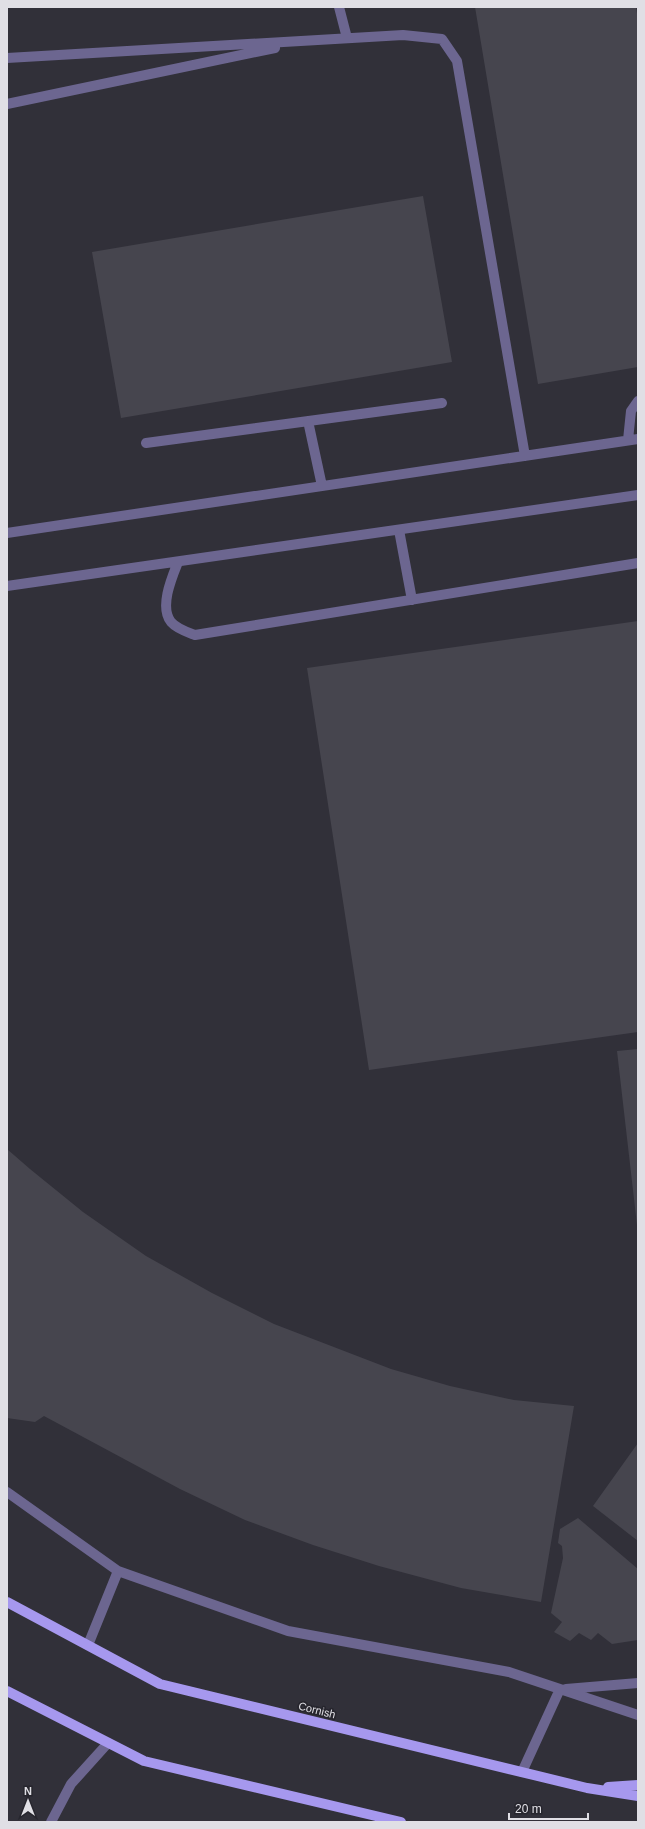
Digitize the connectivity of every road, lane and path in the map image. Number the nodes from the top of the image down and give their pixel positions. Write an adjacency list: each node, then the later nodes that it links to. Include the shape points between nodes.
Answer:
1 (339, 7): 2 (street)
2 (347, 38): 3 (street); 11 (street, via 403,35 442,39 457,61)
3 (306, 41): 4 (street); 5 (street)
4 (7, 58)
5 (7, 104)
6 (638, 401): 9 (street, via 631,411)
7 (442, 403): 8 (street)
8 (308, 421): 10 (street); 12 (street)
9 (633, 440): 11 (street)
10 (146, 443)
11 (525, 456): 12 (street)
12 (322, 486): 15 (street)
13 (638, 495): 14 (street)
14 (399, 530): 16 (street); 19 (street)
15 (7, 533)
16 (178, 562): 18 (street); 19 (street, via 167,598 167,612 170,621 181,630 195,635)
17 (638, 563): 19 (street)
18 (7, 586)
19 (412, 600)
20 (7, 1492): 21 (street)
21 (118, 1571): 23 (street); 25 (street, via 288,1631 509,1672)
22 (7, 1602): 23 (main road, Cornish)
23 (88, 1645): 29 (main road, Cornish, via 160,1684)
24 (638, 1683): 25 (street)
25 (560, 1689): 27 (street); 29 (street)
26 (7, 1691): 28 (main road)
27 (638, 1715)
28 (108, 1743): 33 (street, via 71,1784); 34 (main road, via 144,1761)
29 (522, 1772): 31 (main road, Cornish)
30 (638, 1785): 31 (main road)
31 (588, 1788): 32 (main road, Cornish)
32 (638, 1796)
33 (51, 1822)
34 (401, 1822)

